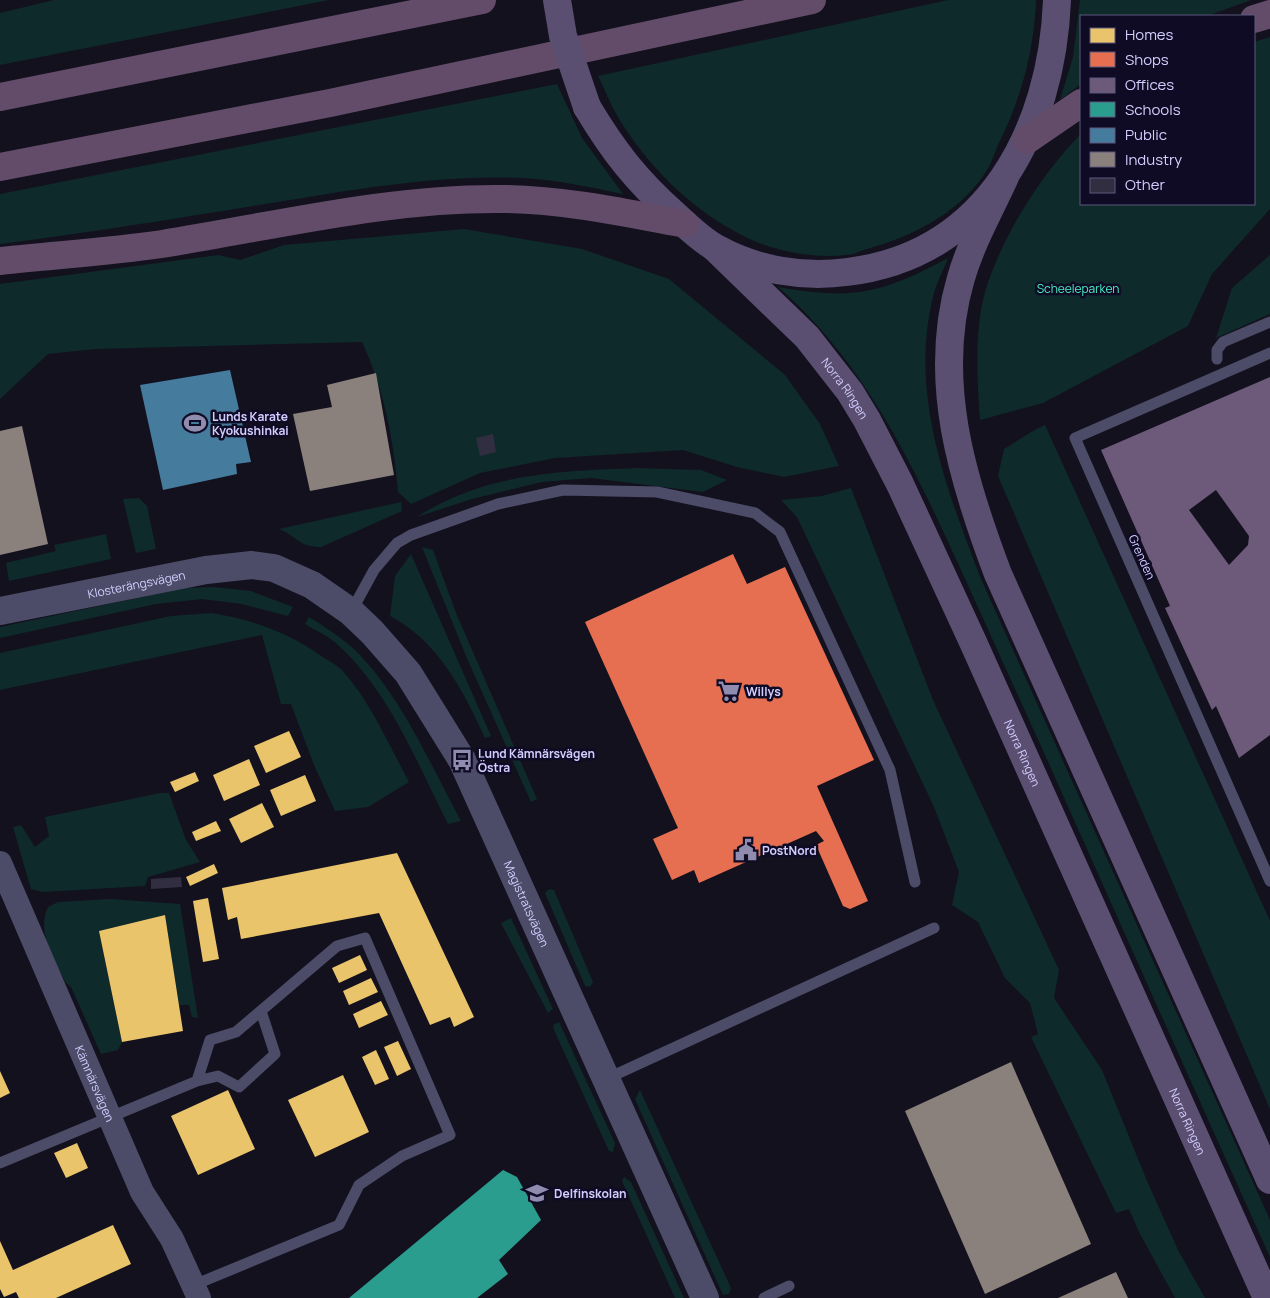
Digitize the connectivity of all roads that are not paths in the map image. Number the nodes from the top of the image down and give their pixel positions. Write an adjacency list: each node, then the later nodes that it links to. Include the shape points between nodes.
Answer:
1 (482, 0): 7 (highway)
2 (557, 0): 12 (main road, bridge, via 563,36 587,107 625,165)
3 (812, 0): 10 (highway, via 330,103)
4 (1057, 0): 9 (main road, via 1052,60)
5 (1270, 14): 6 (highway)
6 (1255, 19)
7 (0, 97)
8 (1080, 104): 9 (highway)
9 (1027, 140): 11 (main road)
10 (0, 167)
11 (1005, 176): 13 (main road, via 980,208 957,229 912,256 867,269 828,275 785,272); 30 (main road, via 971,250 954,308 949,371 957,446 998,574)
12 (685, 224): 13 (main road); 14 (highway, via 562,204 507,199 455,200 364,210 159,244)
13 (715, 248): 35 (main road, Norra Ringen, via 807,337 850,392 867,420 973,642)
14 (0, 261)
15 (1270, 322): 17 (lane, via 1223,342 1217,350)
16 (1270, 353): 22 (lane, Grenden, via 1075,438)
17 (1217, 359)
18 (274, 568): 19 (street, Klosterängsvägen, via 252,565 206,570); 20 (street, Magistratsvägen, via 312,585)
19 (0, 610)
20 (351, 612): 23 (lane, via 374,570 397,543 498,504 563,490 657,492 755,513 780,532 890,770); 26 (street, Magistratsvägen, via 408,673 462,760)
21 (0, 863): 28 (street, Kämnärsvägen)
22 (1270, 881)
23 (915, 882)
24 (934, 928): 26 (lane)
25 (261, 1011): 27 (lane, via 236,1032 210,1040); 27 (lane, via 276,1054 239,1087 218,1076); 32 (lane, via 337,946 365,938 450,1135 402,1156 359,1185 339,1225)
26 (606, 1079): 33 (street, Magistratsvägen)
27 (197, 1081): 28 (lane)
28 (108, 1118): 29 (lane); 32 (street, Kämnärsvägen, via 142,1192 172,1239)
29 (0, 1163)
30 (1270, 1180)
31 (789, 1286): 34 (lane)
32 (197, 1292)
33 (705, 1298)
34 (764, 1298)
35 (1267, 1298)

